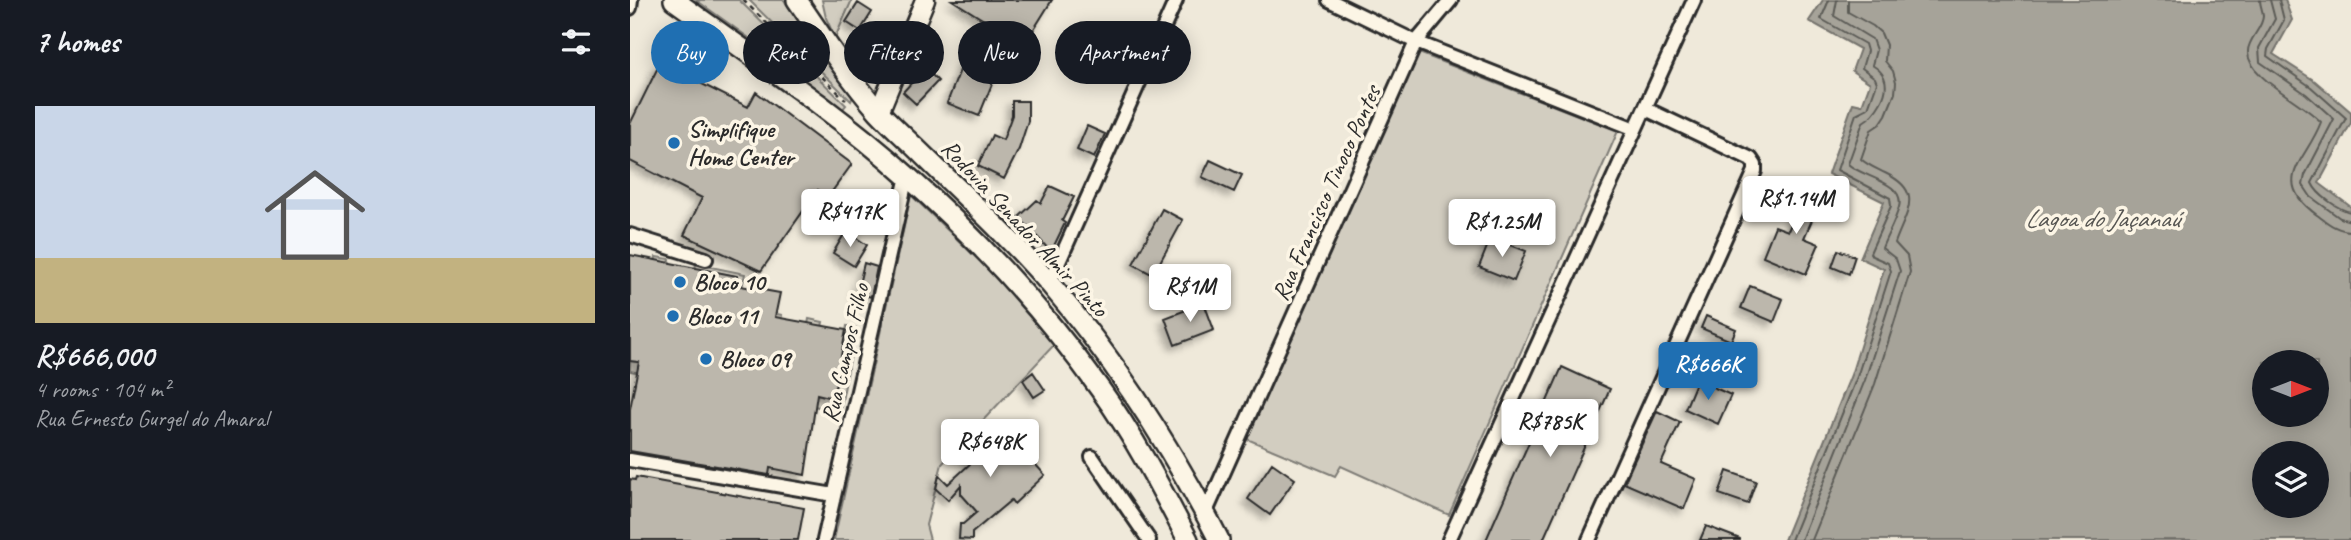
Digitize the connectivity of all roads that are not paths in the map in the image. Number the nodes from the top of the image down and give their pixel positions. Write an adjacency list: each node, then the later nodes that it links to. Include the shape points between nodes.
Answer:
1 (631, 0): 9 (street)
2 (674, 0): 14 (main road, Rodovia Senador Almir Pinto, via 816,102)
3 (797, 0): 12 (main road, Rodovia Senador Almir Pinto)
4 (925, 0): 12 (street)
5 (1176, 0): 17 (street)
6 (1329, 0): 10 (street)
7 (1451, 0): 10 (street, Rua Francisco Tinoco Pontes)
8 (1694, 0): 11 (street)
9 (630, 8)
10 (1416, 42): 13 (street); 21 (street, Rua Francisco Tinoco Pontes)
11 (1646, 109): 13 (street); 27 (street, via 1751,159 1755,171)
12 (879, 112): 17 (main road, Rodovia Senador Almir Pinto)
13 (1635, 129): 26 (street)
14 (907, 176): 20 (street, Rua Campos Filho); 24 (main road, Rodovia Senador Almir Pinto, via 1027,298 1100,388)
15 (630, 235): 16 (street)
16 (706, 259)
17 (1049, 284): 21 (main road, Rodovia Senador Almir Pinto, via 1144,408)
18 (1092, 457): 23 (street)
19 (630, 460): 20 (street)
20 (834, 495): 22 (street, Rua Campos Filho)
21 (1205, 514): 25 (main road, Rodovia Senador Almir Pinto)
22 (824, 540)
23 (1149, 540)
24 (1188, 540)
25 (1219, 540)
26 (1449, 540)
27 (1589, 540)

